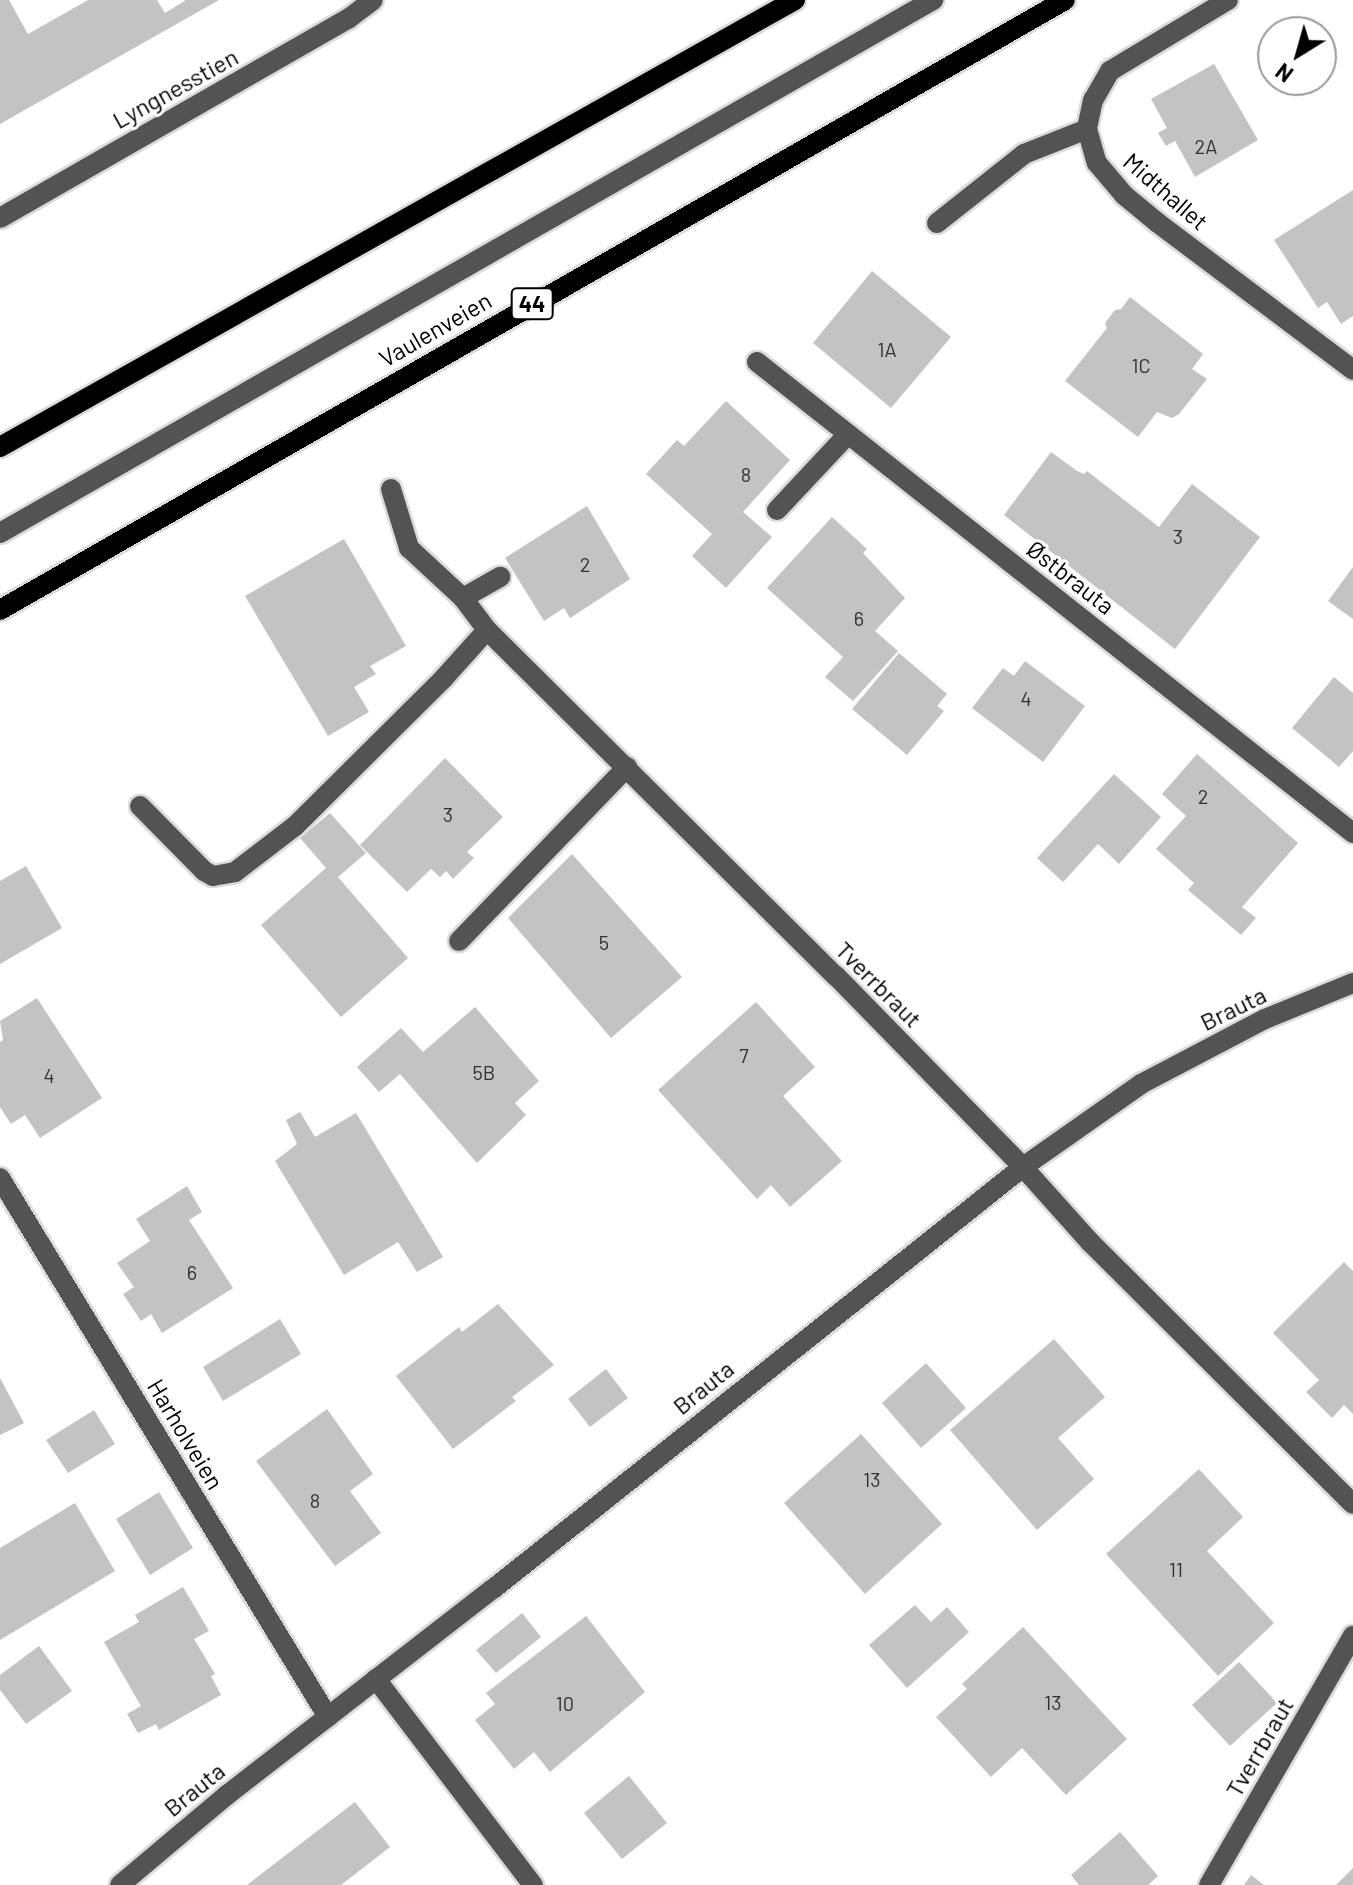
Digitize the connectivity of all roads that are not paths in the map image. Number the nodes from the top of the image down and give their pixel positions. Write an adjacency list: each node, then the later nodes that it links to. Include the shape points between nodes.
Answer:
1 (373, 0): 7 (street, Lyngnesstien)
2 (795, 0): 12 (main road)
3 (933, 0): 15 (street)
4 (1065, 0): 18 (main road, Vaulenveien / 44)
5 (1228, 0): 6 (street, via 1110,71 1093,100)
6 (1087, 129): 8 (street, via 1024,154); 10 (street, Midthallet, via 1097,163 1124,195)
7 (0, 218)
8 (937, 223)
9 (757, 362): 11 (street, Østbrauta)
10 (1353, 370)
11 (848, 434): 14 (street); 22 (street, Østbrauta)
12 (0, 447)
13 (391, 489): 17 (street, Tverrbraut, via 409,548)
14 (777, 510)
15 (0, 533)
16 (500, 577): 17 (street)
17 (463, 598): 19 (street, Tverrbraut)
18 (0, 610)
19 (487, 630): 20 (street, Tverrbraut); 21 (street, via 295,826 235,872 213,876 204,871)
20 (627, 767): 23 (street); 25 (street, Tverrbraut)
21 (140, 806)
22 (1353, 833)
23 (459, 941)
24 (1353, 983): 25 (street, Brauta, via 1265,1019 1141,1084)
25 (1023, 1167): 27 (street, Tverrbraut, via 1090,1242); 29 (street, Brauta)
26 (0, 1178): 30 (street, Harholveien)
27 (1353, 1504)
28 (1353, 1636): 33 (street, Tverrbraut)
29 (376, 1679): 30 (street, Brauta); 32 (street)
30 (328, 1717): 31 (street, Brauta)
31 (120, 1885)
32 (533, 1885)
33 (1209, 1885)

